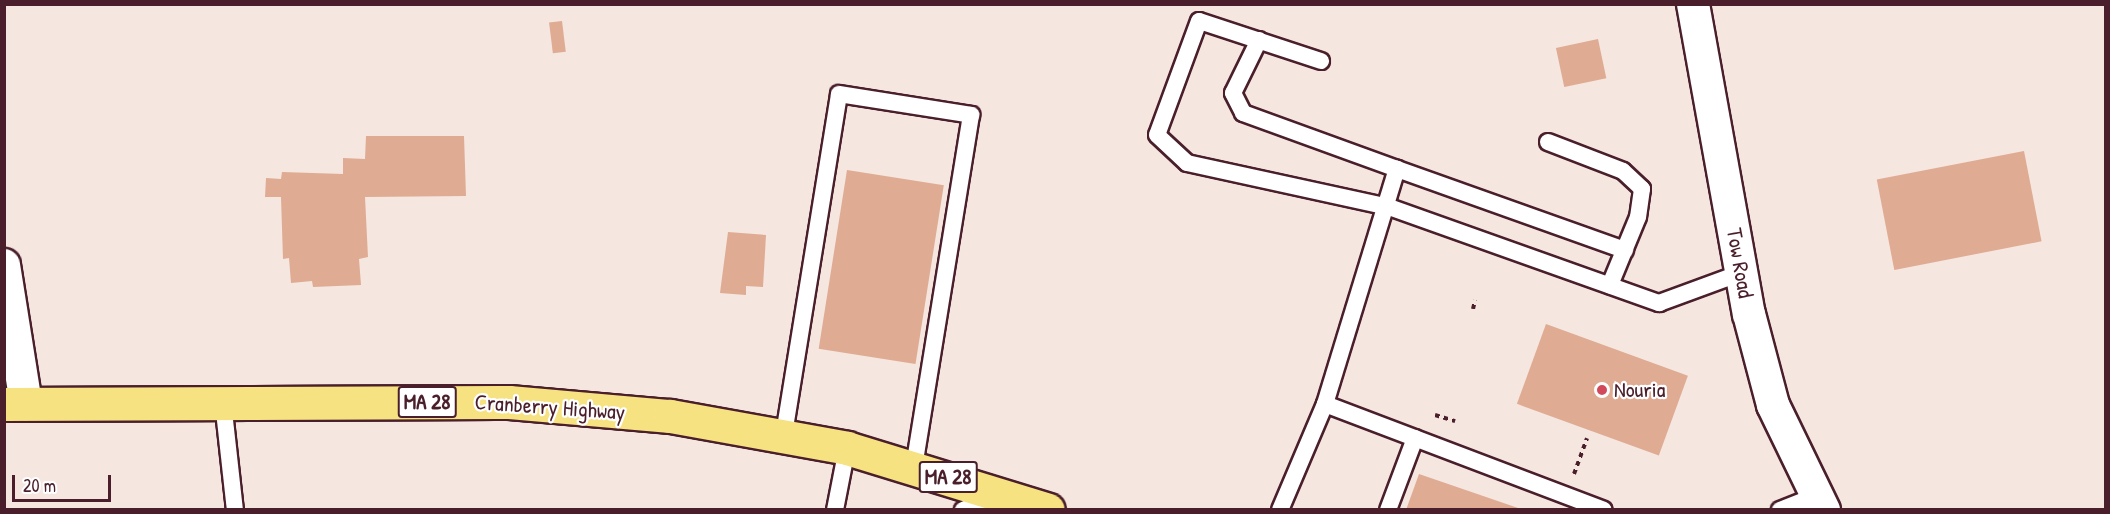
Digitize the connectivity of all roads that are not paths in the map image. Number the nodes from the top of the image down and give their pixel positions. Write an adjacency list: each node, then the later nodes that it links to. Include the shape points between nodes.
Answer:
1 (1693, 4): 9 (street, Tow Road)
2 (1259, 40): 3 (lane); 5 (lane, via 1233,93 1244,113); 6 (lane, via 1199,21 1157,135 1187,163)
3 (1321, 61)
4 (1548, 142): 7 (lane, via 1623,171 1642,189 1638,217)
5 (1397, 169): 6 (lane); 7 (lane)
6 (1389, 207): 10 (lane); 13 (lane)
7 (1625, 250): 10 (lane)
8 (4, 265): 12 (street)
9 (1742, 273): 10 (lane, via 1659,303); 19 (street, Tow Road, via 1773,405)
10 (1610, 285)
11 (223, 402): 12 (main road, Cranberry Highway / MA 28); 14 (main road, Cranberry Highway / MA 28, via 509,402 670,416); 20 (lane)
12 (15, 404)
13 (1325, 404): 15 (lane); 24 (lane)
14 (784, 434): 16 (main road, Cranberry Highway / MA 28); 17 (lane, via 839,94 971,115)
15 (1415, 438): 25 (lane); 26 (lane)
16 (847, 448): 17 (main road, Cranberry Highway / MA 28); 21 (lane)
17 (914, 467): 18 (main road, Cranberry Highway / MA 28)
18 (1001, 493): 22 (lane); 23 (main road, Cranberry Highway / MA 28)
19 (1821, 502): 27 (lane)
20 (235, 510)
21 (835, 510)
22 (963, 510)
23 (1048, 510)
24 (1280, 510)
25 (1388, 510)
26 (1604, 510)
27 (1780, 510)

